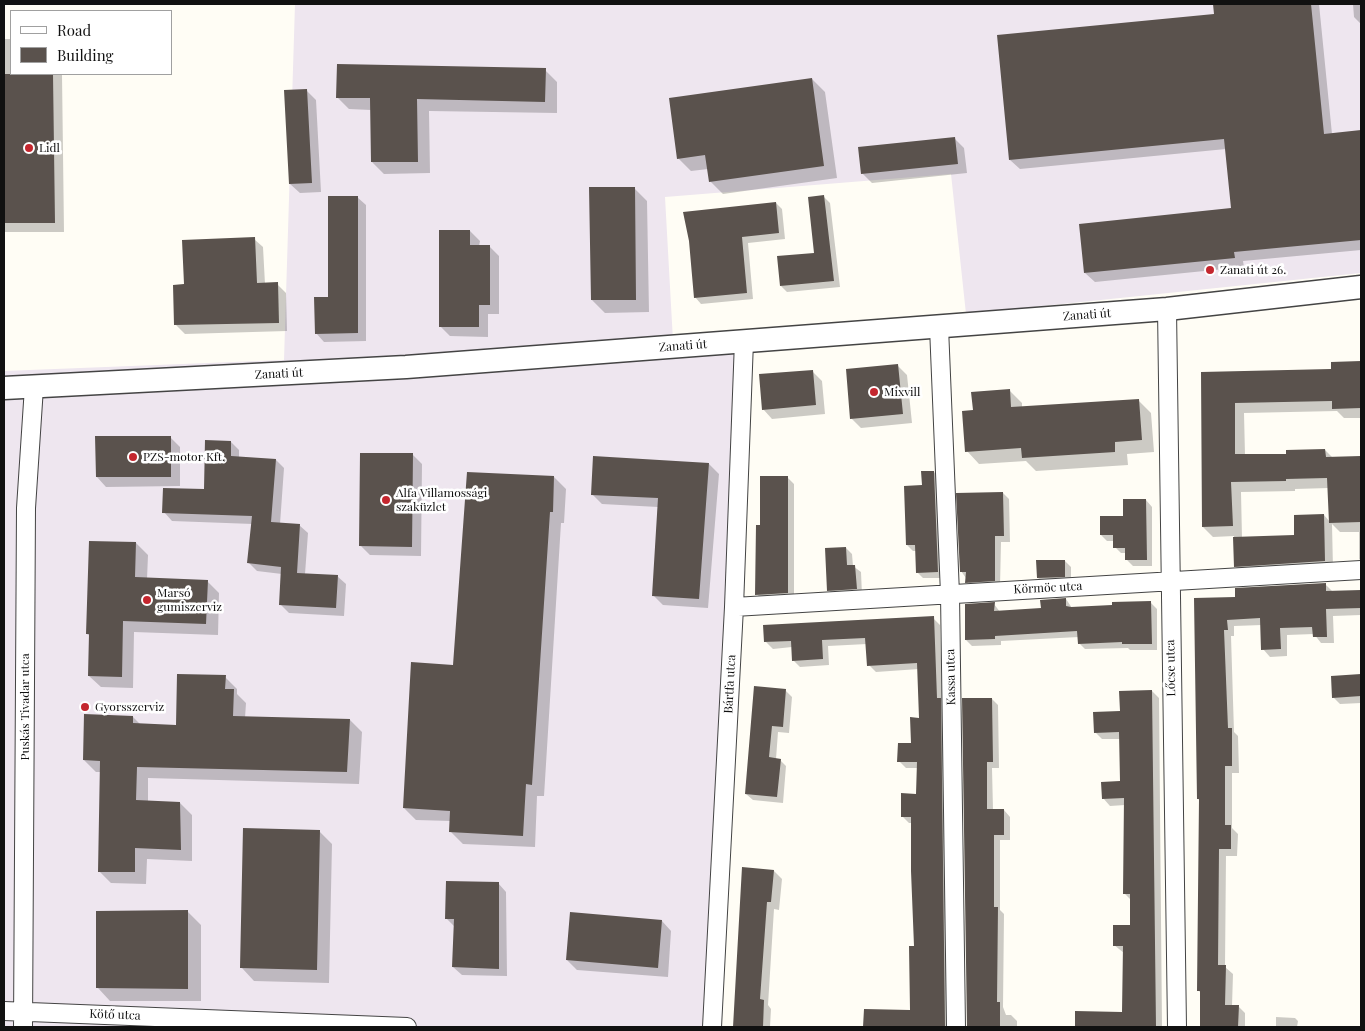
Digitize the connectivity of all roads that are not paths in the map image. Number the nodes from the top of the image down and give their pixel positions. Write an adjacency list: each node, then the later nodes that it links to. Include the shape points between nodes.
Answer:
1 (1361, 287): 2 (street, Zanati út)
2 (1167, 309): 3 (street, Zanati út); 8 (street, Lőcse utca)
3 (939, 327): 4 (street, Zanati út); 9 (street, Kassa utca)
4 (744, 341): 5 (street, Zanati út, via 406,367); 10 (street, Bártfa utca)
5 (34, 387): 6 (street, Zanati út); 12 (street, Puskás Tivadar utca, via 26,508)
6 (4, 388)
7 (1361, 570): 8 (street, Körmöc utca)
8 (1170, 581): 9 (street, Körmöc utca); 16 (street, Lőcse utca)
9 (950, 594): 10 (street, Körmöc utca); 15 (street, Kassa utca)
10 (734, 607): 14 (street, Bártfa utca)
11 (4, 1011): 12 (street, Kötő utca)
12 (24, 1019): 13 (street, Kötő utca)
13 (407, 1027)
14 (712, 1027)
15 (956, 1027)
16 (1177, 1027)

